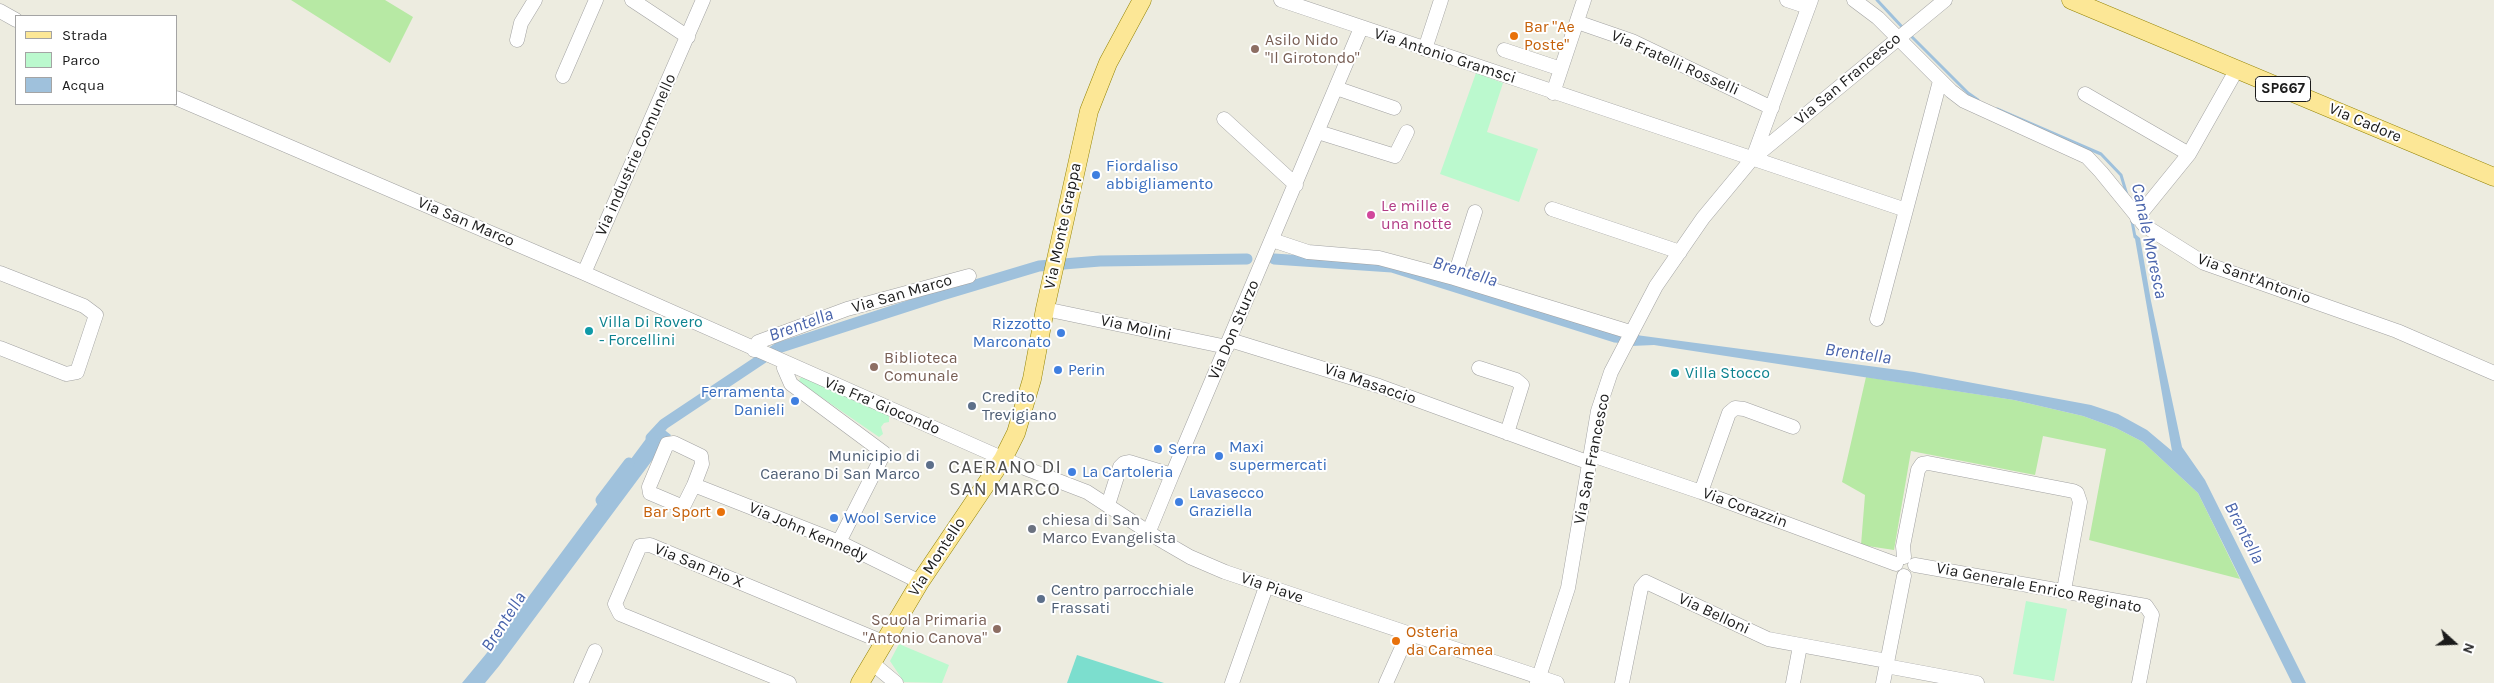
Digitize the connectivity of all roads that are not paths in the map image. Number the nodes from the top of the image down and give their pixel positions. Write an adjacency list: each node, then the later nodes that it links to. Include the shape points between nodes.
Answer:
1 (535, 0): 20 (street, via 521,23)
2 (596, 0): 25 (street)
3 (632, 0): 19 (street)
4 (1142, 0): 50 (main road, Via Monte Grappa, via 1112,55 1089,111)
5 (1281, 0): 17 (street, Via Antonio Gramsci)
6 (1441, 0): 21 (street)
7 (1584, 0): 16 (street)
8 (1787, 0): 13 (street)
9 (1854, 0): 18 (street)
10 (1944, 0): 18 (street, Via San Francesco)
11 (2071, 0): 24 (main road, Via Cadore / SP667)
12 (700, 1): 19 (street, Via industrie Comunello)
13 (1810, 4): 32 (street)
14 (0, 11): 15 (street)
15 (15, 19)
16 (1577, 22): 23 (street); 32 (street, Via Fratelli Rosselli, via 1632,41)
17 (1361, 28): 21 (street, Via Antonio Gramsci); 27 (street, Via Don Sturzo)
18 (1900, 36): 26 (street, Via Sant'Antonio); 37 (street, Via San Francesco)
19 (688, 37): 47 (street, Via industrie Comunello)
20 (517, 40)
21 (1425, 49): 28 (street, Via Antonio Gramsci)
22 (1504, 50): 23 (street, Via Antonio Gramsci)
23 (1561, 69): 28 (street)
24 (2237, 69): 36 (street); 38 (main road, Via Cadore / SP667)
25 (563, 76)
26 (1940, 81): 41 (street); 43 (street, Via Sant'Antonio, via 1964,101 1986,113 2086,157)
27 (1336, 88): 31 (street); 34 (street, Via Don Sturzo)
28 (1553, 92): 37 (street, Via Antonio Gramsci)
29 (2085, 94): 36 (street)
30 (178, 99): 47 (street, Via San Marco)
31 (1394, 108)
32 (1772, 108): 37 (street)
33 (1224, 119): 39 (street)
34 (1318, 132): 35 (street, via 1395,156); 39 (street, Via Don Sturzo)
35 (1407, 132)
36 (2189, 154): 43 (street)
37 (1752, 159): 41 (street); 45 (street, Via San Francesco, via 1703,218)
38 (2494, 178)
39 (1296, 184): 44 (street, Via Don Sturzo)
40 (1552, 209): 45 (street)
41 (1906, 210): 51 (street)
42 (1475, 212): 49 (street)
43 (2137, 218): 58 (street, Via Sant'Antonio, via 2151,231 2204,263 2397,330)
44 (1272, 240): 49 (street, via 1308,252 1378,258); 53 (street, Via Don Sturzo)
45 (1680, 252): 52 (street, Via San Francesco)
46 (0, 273): 54 (street, via 84,306 96,315 77,372 66,374)
47 (584, 274): 55 (street, Via San Marco)
48 (969, 276): 55 (street, Via San Marco, via 842,311 758,342)
49 (1454, 278): 52 (street)
50 (1045, 309): 53 (street, Via Molini); 61 (main road, Via Monte Grappa, via 1024,410)
51 (1877, 319)
52 (1630, 332): 62 (street, Via San Francesco, via 1611,372 1598,411)
53 (1229, 343): 60 (street, Via Masaccio, via 1379,386); 63 (street, Via Don Sturzo)
54 (0, 348)
55 (760, 352): 56 (street, Via Fra' Giocondo)
56 (783, 363): 61 (street, Via Fra' Giocondo); 68 (street, via 791,384 884,453)
57 (1479, 368): 60 (street, via 1522,385)
58 (2494, 373)
59 (1793, 427): 65 (street, via 1735,408 1729,413)
60 (1507, 433): 62 (street, Via Masaccio)
61 (1003, 458): 66 (street, Via Piave, via 1088,492); 70 (main road, Via Montello)
62 (1591, 459): 65 (street, Via Corazzin); 79 (street, Via San Francesco, via 1568,588)
63 (1172, 475): 66 (street, via 1124,463); 67 (street, Via Don Sturzo)
64 (694, 486): 64 (street, via 702,456 674,443 667,444 649,487 650,493 683,507); 68 (street, Via John Kennedy)
65 (1701, 492): 69 (street, Via Corazzin)
66 (1108, 505): 67 (street, Via Piave)
67 (1149, 532): 71 (street, Via Piave, via 1190,557)
68 (839, 542): 70 (street, Via John Kennedy)
69 (1905, 566): 72 (street, Via Generale Enrico Reginato); 72 (street, via 1904,546 1918,470 1922,464 1928,463 2077,493 2080,502); 78 (street)
70 (920, 582): 74 (main road, Via Montello)
71 (1266, 586): 73 (street, Via Piave); 84 (street)
72 (2064, 590): 91 (street, Via Generale Enrico Reginato, via 2146,606 2152,615)
73 (1408, 634): 79 (street, Via Piave); 85 (street)
74 (883, 642): 77 (main road, Via Montello); 82 (street, Via San Pio X, via 650,545 640,546 615,604 620,614)
75 (1800, 646): 78 (street, Via Belloni); 87 (street, Via Belloni, via 1768,639 1643,583); 88 (street)
76 (595, 651): 81 (street)
77 (872, 664): 80 (main road, Via Montello); 83 (street)
78 (1887, 664): 89 (street); 90 (street)
79 (1538, 680): 86 (street, Via Piave)
80 (866, 682)
81 (581, 683)
82 (789, 683)
83 (896, 683)
84 (1232, 683)
85 (1386, 683)
86 (1557, 683)
87 (1622, 683)
88 (1793, 683)
89 (1883, 683)
90 (1977, 683)
91 (2139, 683)

